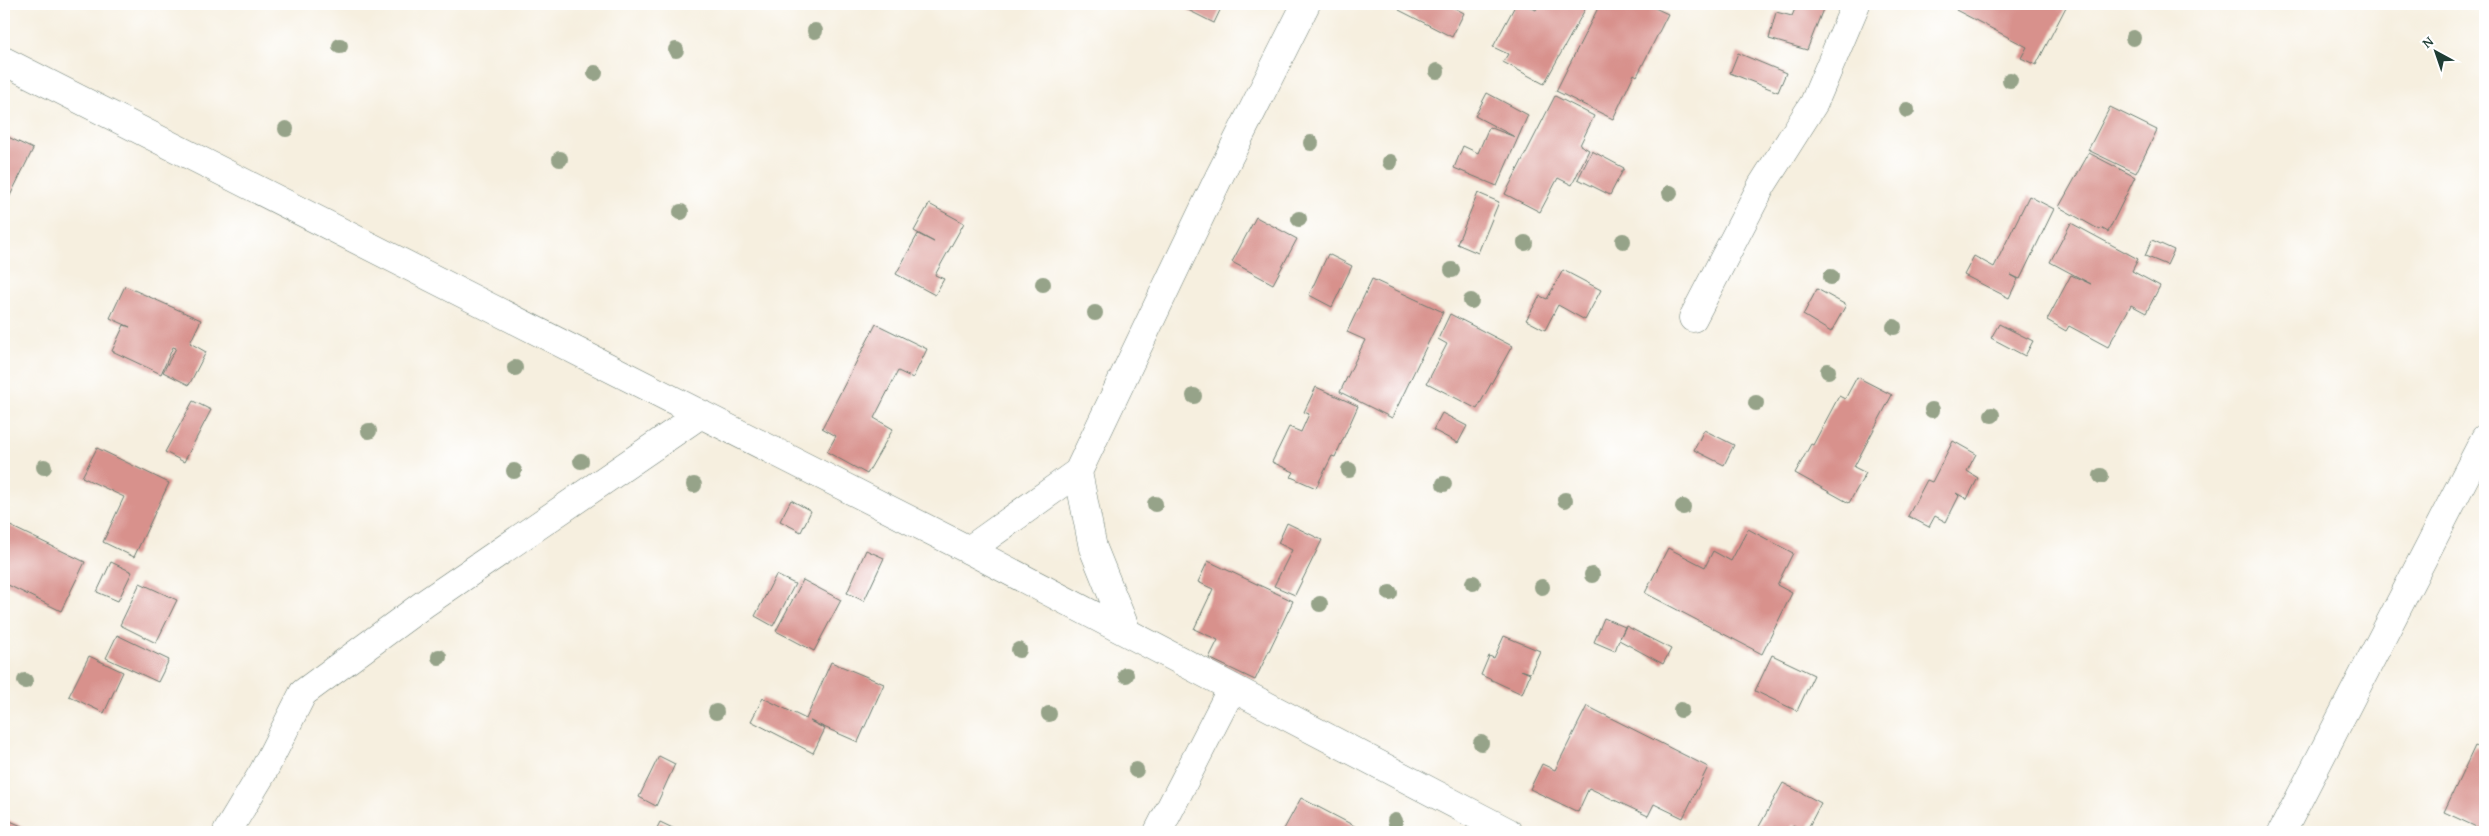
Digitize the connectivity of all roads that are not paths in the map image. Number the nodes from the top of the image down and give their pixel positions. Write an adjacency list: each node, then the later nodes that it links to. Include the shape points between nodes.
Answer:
1 (1306, 4): 7 (street)
2 (1856, 4): 4 (street, via 1814,103 1762,185)
3 (4, 61): 5 (street)
4 (1693, 318)
5 (701, 414): 8 (street); 11 (street, via 424,604 303,693 263,772)
6 (2485, 438): 14 (street)
7 (1078, 472): 8 (street); 9 (street, via 1093,548)
8 (969, 550): 9 (street)
9 (1127, 632): 10 (street)
10 (1232, 688): 12 (street); 13 (street)
11 (227, 832)
12 (1158, 832)
13 (1508, 832)
14 (2282, 832)

